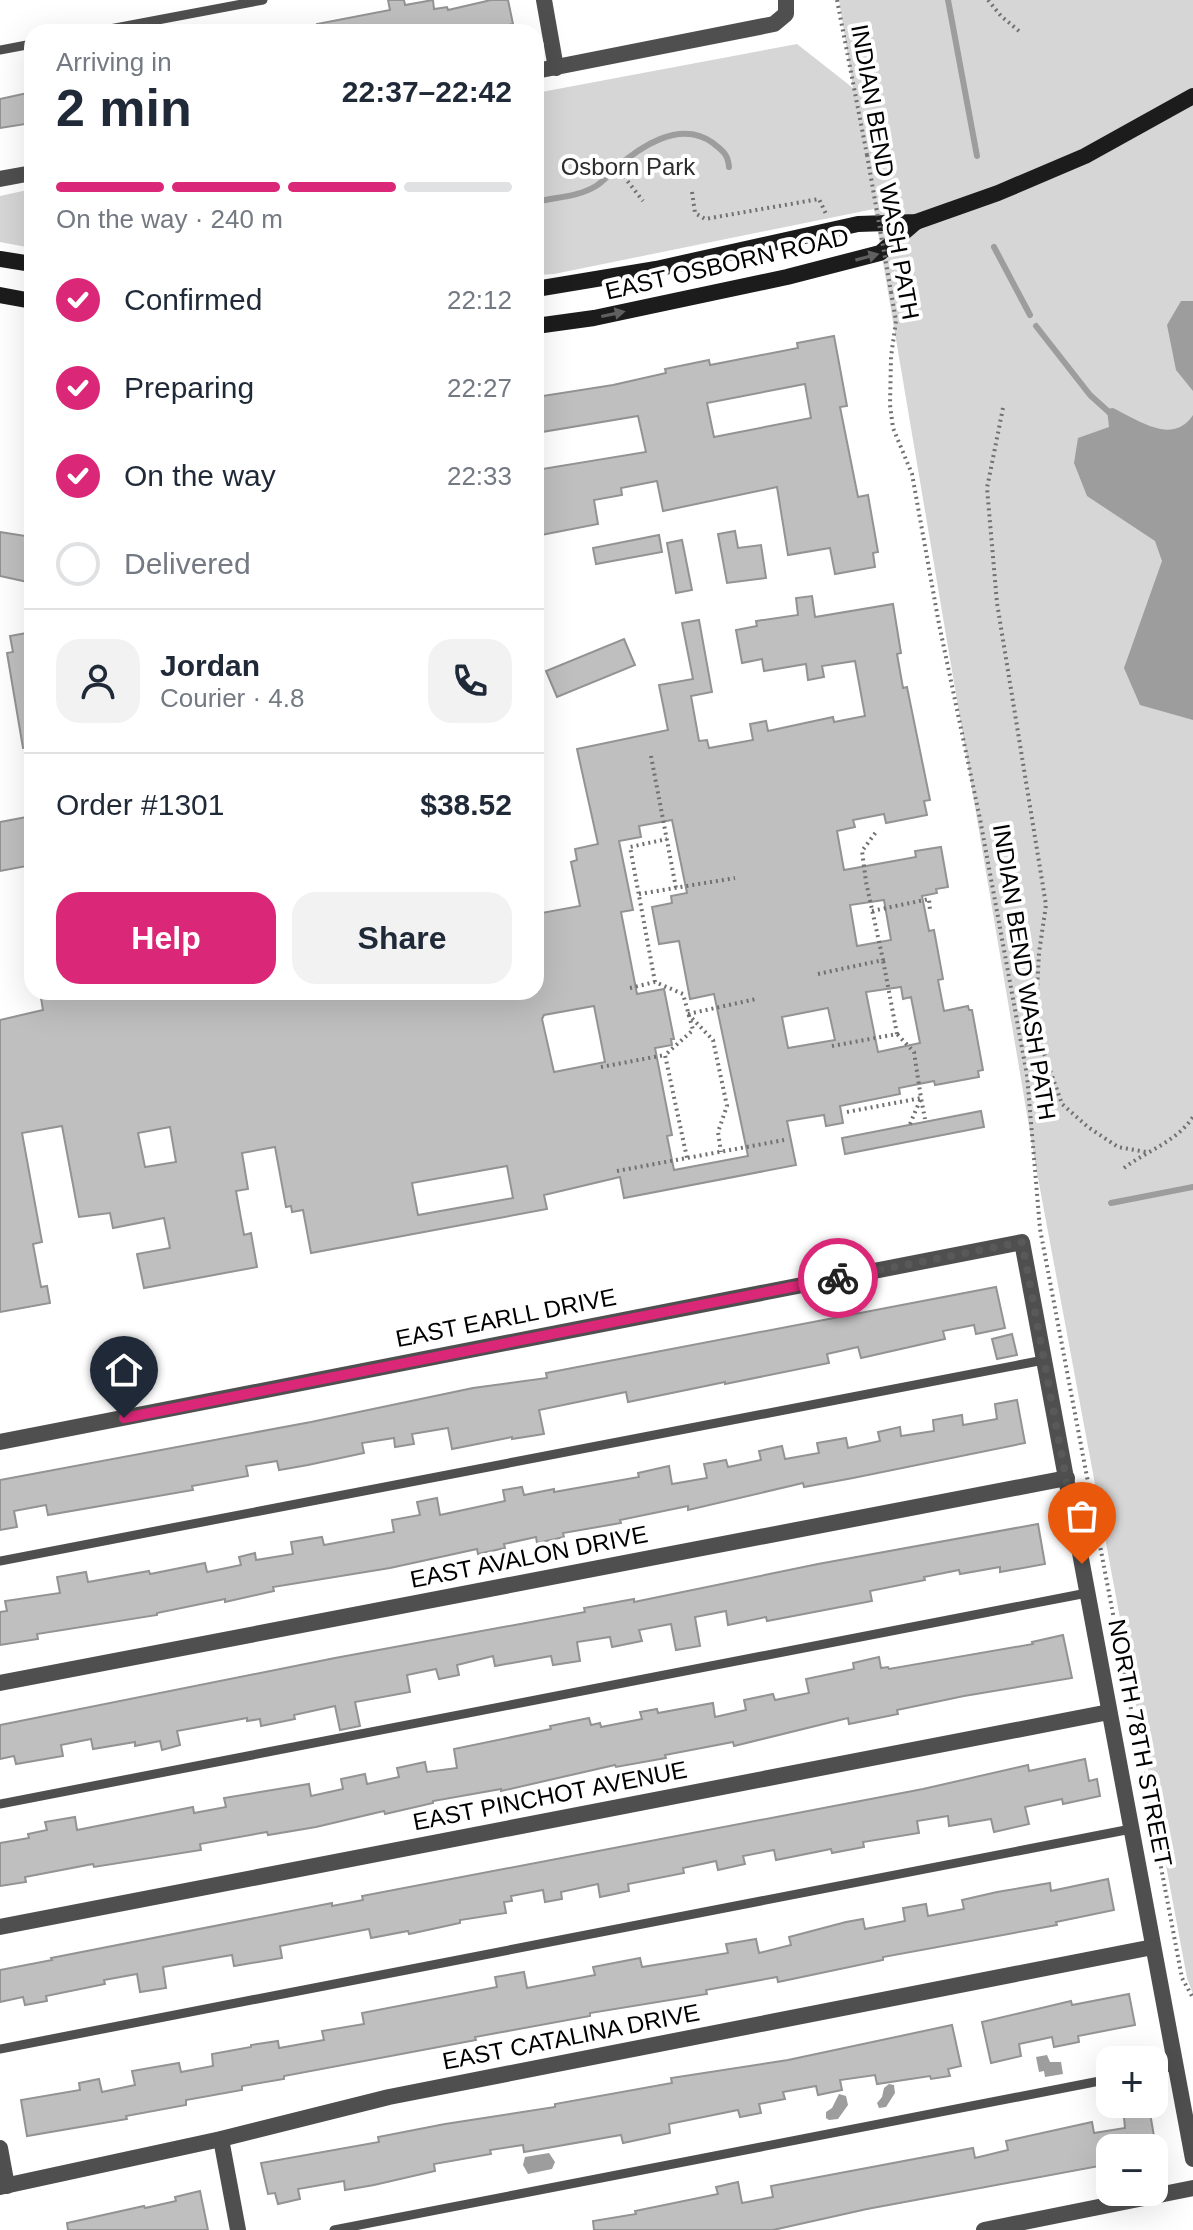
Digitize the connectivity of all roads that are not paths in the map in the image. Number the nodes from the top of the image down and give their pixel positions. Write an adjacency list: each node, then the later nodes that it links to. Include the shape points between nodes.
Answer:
1 (263, 0): 4 (lane)
2 (544, 0): 7 (street)
3 (786, 7): 7 (street, via 774,24)
4 (136, 24)
5 (24, 46): 6 (lane)
6 (0, 50)
7 (556, 68): 8 (street)
8 (544, 70)
9 (1193, 96): 12 (main road, EAST OSBORN ROAD, via 1059,168)
10 (24, 174): 11 (street)
11 (0, 179)
12 (916, 222): 15 (main road, EAST OSBORN ROAD, via 858,224); 18 (main road, EAST OSBORN ROAD, one-way to 12, via 787,277 880,253)
13 (0, 259): 14 (main road)
14 (24, 263)
15 (544, 288)
16 (0, 295): 17 (main road)
17 (24, 300)
18 (544, 325)
19 (1022, 1242): 20 (street, NORTH 78TH STREET); 21 (street, EAST EARLL DRIVE)
20 (1044, 1360): 22 (street, NORTH 78TH STREET); 23 (lane)
21 (0, 1442)
22 (1067, 1478): 24 (street, NORTH 78TH STREET); 25 (street, EAST AVALON DRIVE)
23 (0, 1561)
24 (1087, 1593): 26 (street, NORTH 78TH STREET); 27 (lane)
25 (0, 1683)
26 (1109, 1712): 28 (street, NORTH 78TH STREET); 29 (street, EAST PINCHOT AVENUE)
27 (0, 1804)
28 (1131, 1829): 30 (street, NORTH 78TH STREET); 31 (lane)
29 (0, 1927)
30 (1153, 1947): 32 (street, NORTH 78TH STREET); 35 (street, EAST CATALINA DRIVE, via 389,2097)
31 (0, 2049)
32 (1176, 2066): 33 (lane); 37 (street, NORTH 78TH STREET)
33 (1168, 2067)
34 (1096, 2082): 41 (lane)
35 (221, 2139): 38 (street, EAST CATALINA DRIVE); 40 (street)
36 (0, 2148): 38 (street)
37 (1193, 2159)
38 (3, 2186)
39 (1193, 2188): 42 (street)
40 (238, 2230)
41 (334, 2230)
42 (984, 2230)

